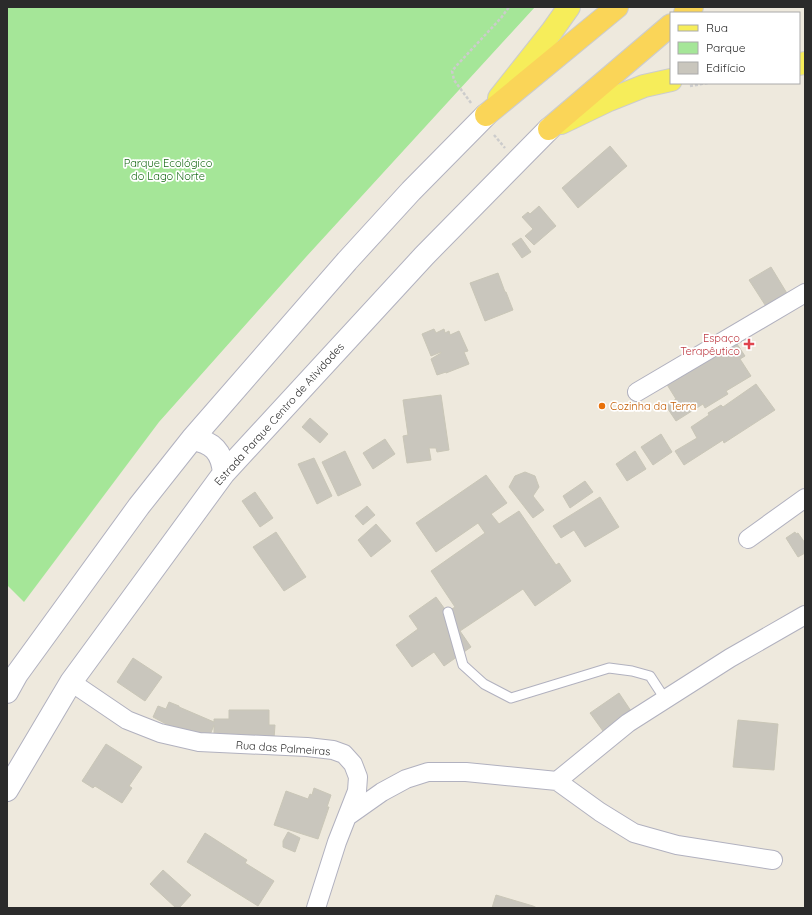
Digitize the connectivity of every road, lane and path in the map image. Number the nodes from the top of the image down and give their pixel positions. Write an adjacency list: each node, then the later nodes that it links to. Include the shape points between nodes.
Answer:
1 (570, 7): 5 (main road)
2 (617, 7): 5 (highway)
3 (670, 26): 6 (highway)
4 (670, 80): 6 (main road, via 644,86 609,100)
5 (486, 114): 9 (main road, via 411,191)
6 (549, 129): 10 (main road, Estrada Parque Centro de Atividades, via 424,256)
7 (805, 294): 8 (street)
8 (637, 392)
9 (192, 439): 10 (main road, via 202,440 219,453); 15 (main road)
10 (224, 473): 16 (main road, Estrada Parque Centro de Atividades)
11 (805, 498): 12 (street)
12 (748, 539)
13 (448, 612): 17 (lane, via 463,665 484,684 511,698 609,668 650,676)
14 (805, 615): 17 (street)
15 (10, 677)
16 (71, 682): 19 (main road, Estrada Parque Centro de Atividades); 20 (street, Rua das Palmeiras, via 127,720 160,732 199,742 307,747 344,754 353,764 358,777 357,791)
17 (665, 699): 18 (street, via 628,723)
18 (557, 781): 20 (street, via 466,772 428,772 406,779 382,792); 21 (street, via 600,812 634,832 677,845)
19 (7, 790)
20 (348, 816): 22 (street, Rua das Palmeiras)
21 (772, 860)
22 (316, 908)

